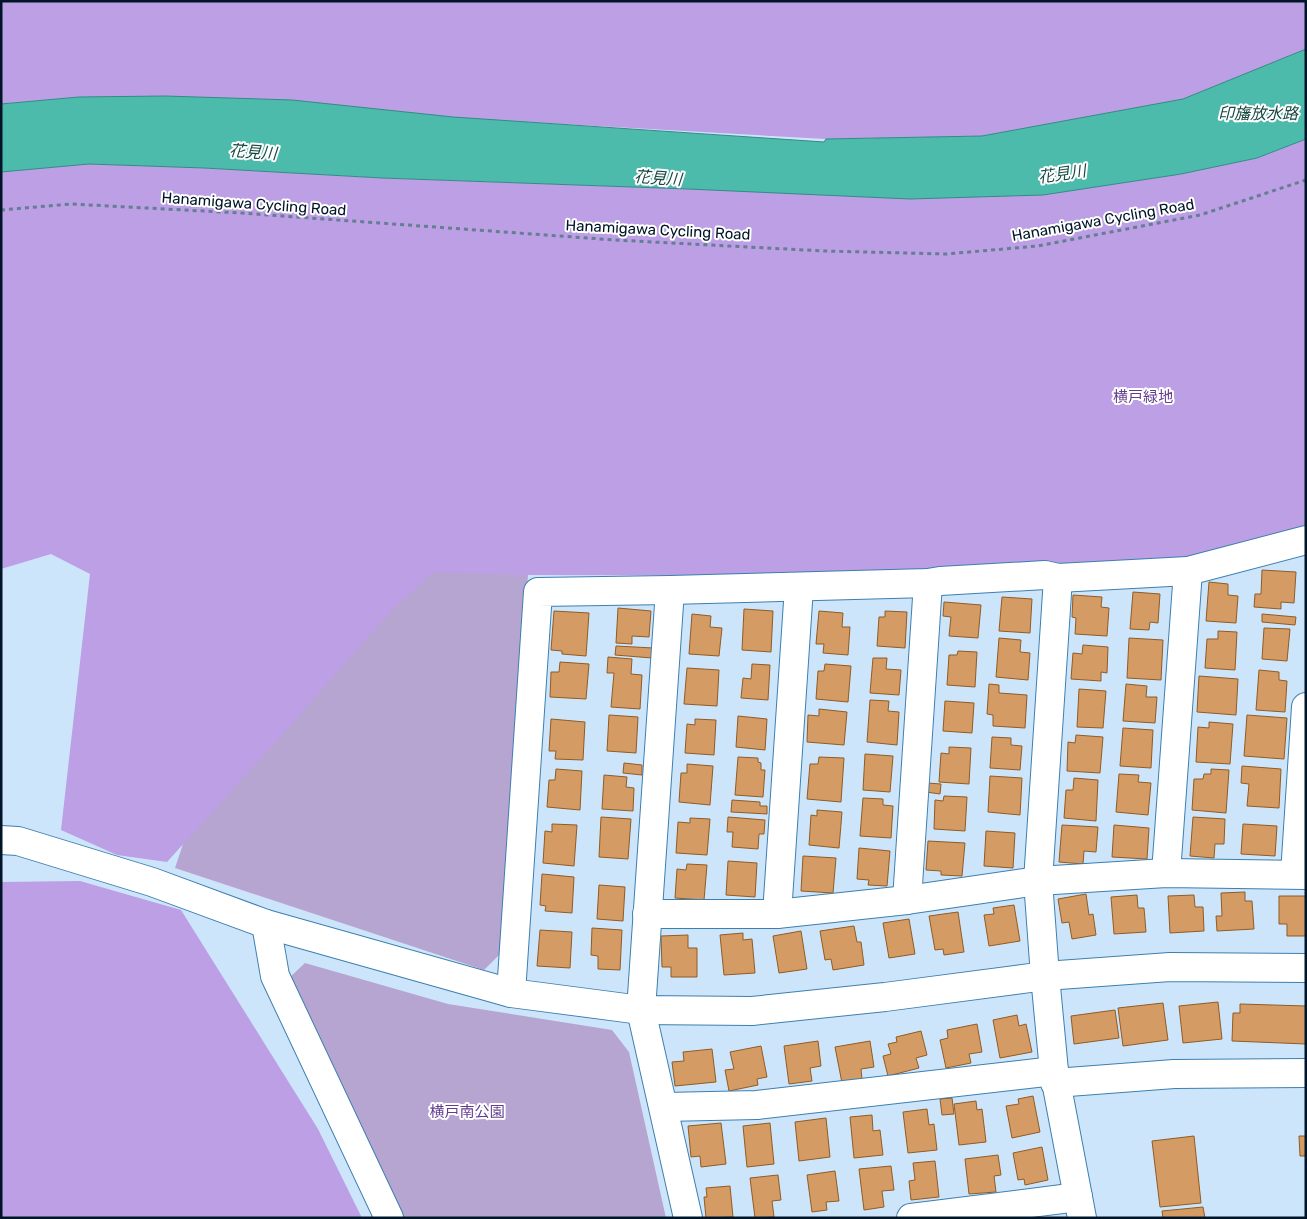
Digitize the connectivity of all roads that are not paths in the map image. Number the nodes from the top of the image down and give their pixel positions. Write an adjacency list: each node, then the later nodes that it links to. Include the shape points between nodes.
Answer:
1 (1306, 540): 2 (street)
2 (1188, 571): 3 (street); 9 (street)
3 (1058, 578): 4 (street, via 1045,575); 11 (street)
4 (928, 583): 5 (street); 12 (street)
5 (799, 587): 6 (street); 14 (street)
6 (670, 590): 13 (street); 18 (street, via 538,592)
7 (1306, 707): 10 (street)
8 (1, 840): 15 (street, via 18,841 152,882)
9 (1166, 873): 10 (street); 11 (street)
10 (1300, 874)
11 (1038, 881): 12 (street); 17 (street)
12 (907, 900): 14 (street)
13 (647, 914): 14 (street); 19 (street)
14 (777, 914)
15 (266, 924): 18 (street); 25 (street, via 276,976)
16 (1306, 968): 17 (street, via 1170,967)
17 (1045, 976): 19 (street, via 752,1010); 21 (street)
18 (511, 993): 19 (street)
19 (641, 1010): 22 (street)
20 (1306, 1073): 21 (street)
21 (1054, 1077): 22 (street, via 757,1105); 23 (street)
22 (664, 1107): 26 (street)
23 (1080, 1207): 24 (street)
24 (949, 1215): 27 (street)
25 (389, 1218)
26 (688, 1218)
27 (911, 1218)

